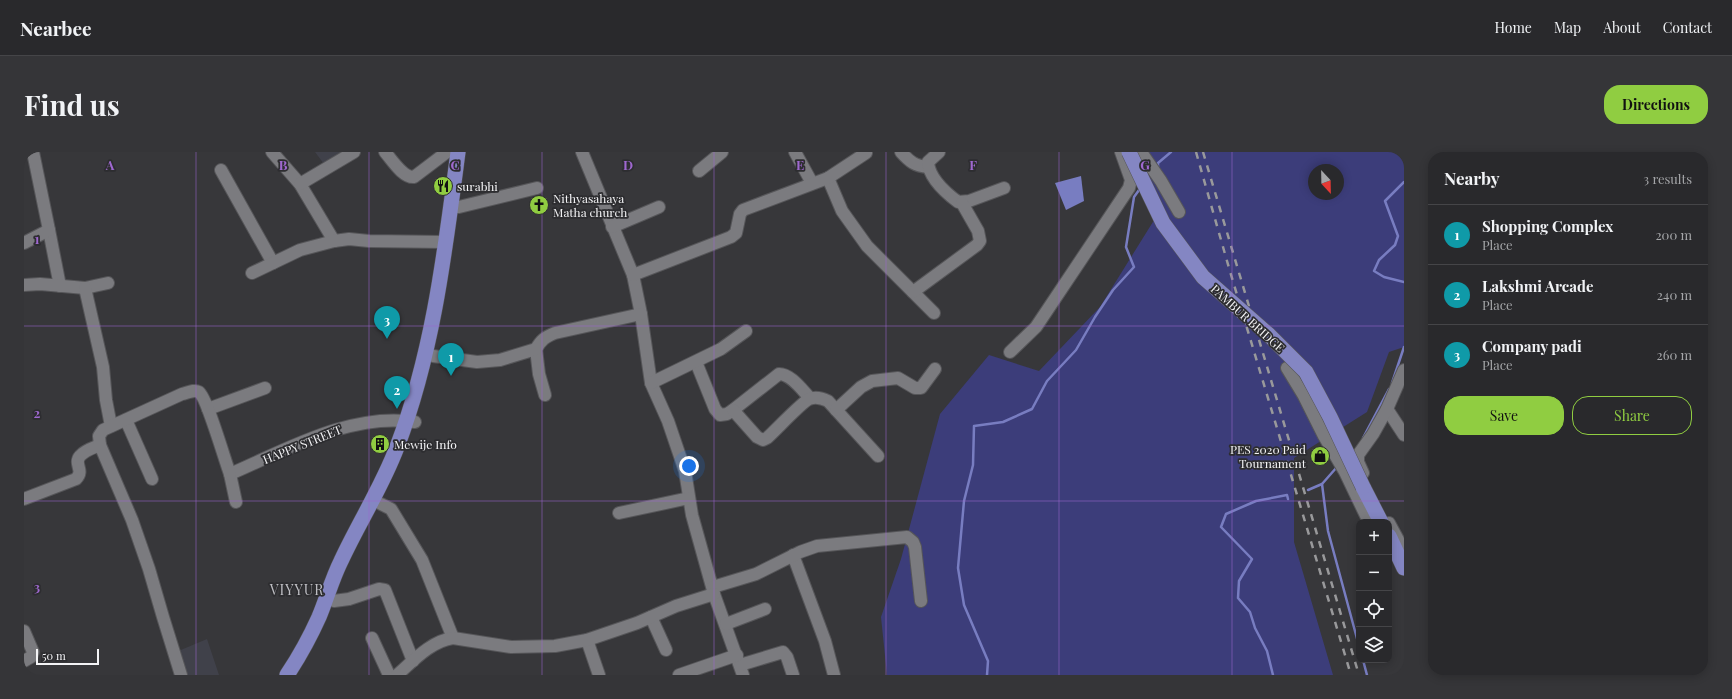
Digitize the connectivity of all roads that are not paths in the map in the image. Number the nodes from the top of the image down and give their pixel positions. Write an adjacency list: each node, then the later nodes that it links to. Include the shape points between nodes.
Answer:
1 (33, 152): 30 (street)
2 (272, 152): 22 (street)
3 (354, 152): 22 (street)
4 (385, 152): 5 (street, via 405,174 414,177)
5 (447, 152)
6 (458, 152): 32 (main road)
7 (466, 152): 26 (main road)
8 (582, 152): 29 (street)
9 (722, 152): 19 (street)
10 (796, 152): 21 (street)
11 (866, 152): 20 (street)
12 (901, 152): 17 (street, via 911,164)
13 (939, 152): 17 (street, via 928,162)
14 (1121, 152): 46 (street, via 1131,180 1129,188 1036,327)
15 (1129, 152): 74 (main road, PAMBUR BRIDGE, bridge, via 1163,223 1203,277 1269,335 1306,372)
16 (1141, 152): 28 (street)
17 (928, 167): 25 (street, via 951,196)
18 (221, 170): 34 (street)
19 (699, 171)
20 (828, 178): 21 (street); 41 (street, via 842,211 867,246)
21 (812, 183): 36 (street, via 742,210 736,234 731,237)
22 (300, 184): 31 (street)
23 (537, 188): 26 (street)
24 (1004, 188): 25 (street)
25 (962, 203): 41 (street, via 978,231 980,241)
26 (459, 207): 47 (main road, via 448,285)
27 (659, 207): 29 (street)
28 (1179, 212)
29 (612, 227): 36 (street)
30 (50, 230): 33 (street); 39 (street)
31 (334, 241): 32 (street, via 349,239); 34 (street, via 300,250)
32 (445, 242): 61 (main road, via 431,326)
33 (24, 243)
34 (273, 263): 35 (street)
35 (252, 273)
36 (633, 275): 43 (street)
37 (108, 283): 40 (street)
38 (24, 285): 39 (street)
39 (60, 286): 40 (street)
40 (85, 288): 62 (street, via 103,367)
41 (913, 292): 42 (street)
42 (934, 313)
43 (641, 314): 45 (street, via 554,333 545,337); 52 (street)
44 (746, 331): 48 (street, via 721,349)
45 (536, 349): 47 (street, via 500,360 477,362); 54 (street)
46 (1010, 352)
47 (433, 356): 61 (main road)
48 (696, 362): 52 (street); 58 (street, via 718,413 723,415)
49 (1287, 368): 73 (street, via 1345,472)
50 (935, 369): 59 (street, via 921,388 915,388 898,378 872,381 861,387)
51 (1404, 370): 57 (street)
52 (651, 383): 68 (street, via 668,421 685,471)
53 (265, 388): 56 (street)
54 (545, 395)
55 (810, 398): 58 (street, via 789,377 779,374); 58 (street, via 763,440 757,437); 59 (street, via 823,398)
56 (208, 409): 60 (street, via 203,396 194,390); 66 (street)
57 (1387, 409): 63 (street); 75 (street, via 1358,458 1364,476)
58 (733, 410)
59 (836, 410): 65 (street)
60 (126, 420): 62 (street); 67 (street)
61 (410, 421): 66 (street, HAPPY STREET, via 382,420 338,428); 71 (main road, via 405,452); 96 (main road, via 385,477 355,530 319,616)
62 (111, 426): 64 (street, via 103,430)
63 (1404, 435)
64 (100, 445): 69 (street, via 79,456 80,475 76,479); 95 (street, via 132,520)
65 (878, 456)
66 (230, 474): 70 (street)
67 (152, 479)
68 (689, 498): 72 (street); 81 (street)
69 (24, 499)
70 (236, 502)
71 (381, 504): 82 (main road, via 357,546); 89 (street, via 391,509 422,560)
72 (619, 513)
73 (1368, 519)
74 (1379, 519)
75 (1387, 519)
76 (1392, 532): 78 (street)
77 (1392, 540): 78 (main road)
78 (1398, 549): 80 (main road)
79 (793, 555): 81 (street); 83 (street, via 817,546 906,537 915,547); 103 (street, via 825,641)
80 (1404, 568)
81 (714, 591): 85 (street); 86 (street)
82 (334, 601): 93 (street, via 379,589 385,590); 97 (main road)
83 (921, 601)
84 (765, 609): 86 (street)
85 (651, 617): 90 (street); 91 (street)
86 (726, 624): 94 (street)
87 (24, 631): 92 (street, via 33,652 31,657)
88 (372, 638): 98 (street)
89 (453, 638): 90 (street, via 511,648 555,646); 93 (street, via 436,643)
90 (587, 640): 100 (street)
91 (666, 650)
92 (24, 660)
93 (413, 661): 99 (street)
94 (740, 665): 101 (street); 102 (street, via 783,652)
95 (181, 675)
96 (287, 675)
97 (296, 675)
98 (388, 675)
99 (397, 675)
100 (599, 675)
101 (679, 675)
102 (792, 675)
103 (834, 675)

